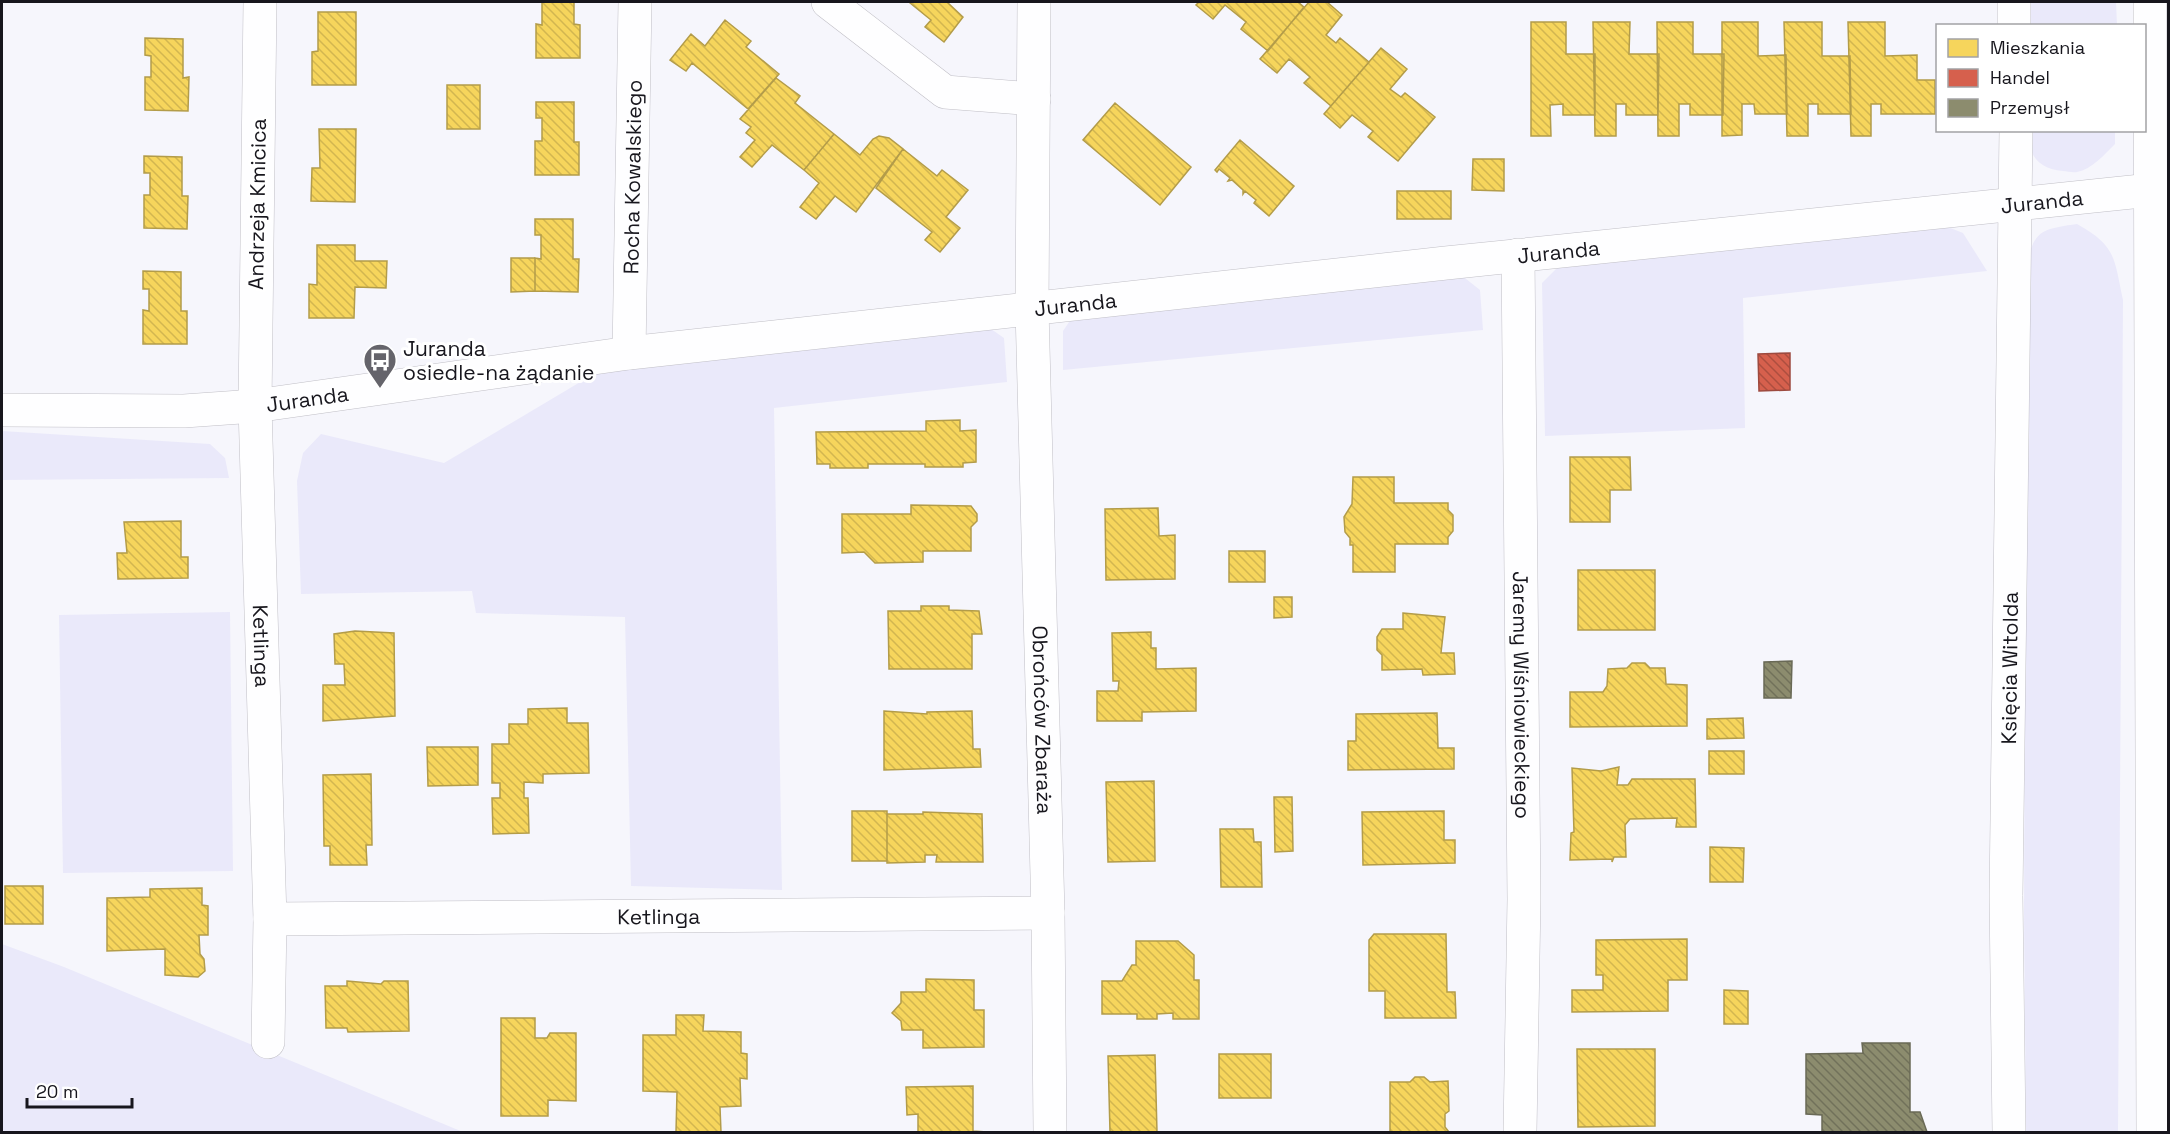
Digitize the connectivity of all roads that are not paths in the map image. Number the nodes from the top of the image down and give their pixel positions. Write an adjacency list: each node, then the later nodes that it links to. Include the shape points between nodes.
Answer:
1 (260, 2): 15 (street, Andrzeja Kmicica)
2 (636, 2): 14 (street, Rocha Kowalskiego)
3 (828, 2): 8 (street, via 945,92)
4 (1034, 2): 8 (street, Obrońców Zbaraża)
5 (2014, 2): 7 (street)
6 (2150, 2): 10 (street)
7 (2014, 24)
8 (1034, 99): 13 (street, Obrońców Zbaraża)
9 (2016, 132): 11 (street, Księcia Witolda)
10 (2151, 190): 11 (street, Juranda); 23 (street)
11 (2015, 203): 12 (street, Juranda); 22 (street, Księcia Witolda, via 2006,896)
12 (1518, 255): 13 (street, Juranda); 21 (street, Jaremy Wiśniowieckiego, via 1524,898)
13 (1032, 309): 14 (street, Juranda); 17 (street, Obrońców Zbaraża)
14 (629, 353): 15 (street, Juranda)
15 (255, 406): 16 (street, Juranda, via 184,411); 18 (street, Ketlinga)
16 (2, 410)
17 (1048, 914): 18 (street, Ketlinga); 20 (street, Obrońców Zbaraża)
18 (270, 919): 19 (street, Ketlinga)
19 (268, 1042)
20 (1050, 1132)
21 (1520, 1132)
22 (2009, 1132)
23 (2153, 1132)

